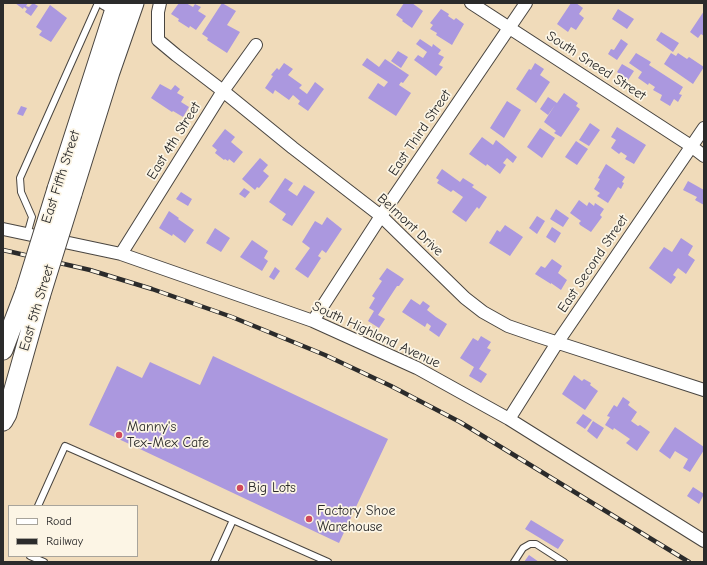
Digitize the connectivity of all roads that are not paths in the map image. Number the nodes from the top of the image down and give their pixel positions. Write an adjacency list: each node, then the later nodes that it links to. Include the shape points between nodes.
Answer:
1 (134, 3): 12 (main road, East Fifth Street)
2 (160, 3): 8 (street, Belmont Drive, via 158,40)
3 (472, 3): 6 (street, South Sneed Street)
4 (526, 3): 6 (street, East Third Street)
5 (108, 5): 12 (main road, East Fifth Street); 15 (lane, via 20,178 21,192 32,217)
6 (510, 28): 10 (street, South Sneed Street); 13 (street, East Third Street)
7 (256, 45): 8 (street, East 4th Street)
8 (223, 91): 13 (street, Belmont Drive); 16 (street, East 4th Street)
9 (704, 128): 10 (street, East Second Street)
10 (691, 146): 11 (street, South Sneed Street); 19 (street, East Second Street)
11 (704, 156)
12 (64, 192): 17 (main road, East 5th Street, bridge)
13 (381, 216): 18 (street, East Third Street); 19 (street, Belmont Drive, via 465,298 483,312 508,326)
14 (3, 229): 15 (street, South Highland Avenue)
15 (27, 235): 16 (street, South Highland Avenue)
16 (121, 254): 18 (street, South Highland Avenue)
17 (32, 295): 20 (main road); 23 (main road, East 5th Street, via 7,414)
18 (313, 321): 22 (street, South Highland Avenue, via 417,368)
19 (557, 343): 21 (street, Belmont Drive); 22 (street, East Second Street)
20 (3, 350)
21 (704, 390)
22 (510, 419): 26 (street, South Highland Avenue)
23 (3, 421)
24 (38, 505): 25 (lane, via 65,446)
25 (233, 520): 29 (lane); 30 (lane)
26 (704, 541)
27 (32, 557): 28 (lane)
28 (44, 562)
29 (214, 562)
30 (328, 562)
31 (514, 562): 32 (lane, via 523,548 536,544)
32 (564, 562)

